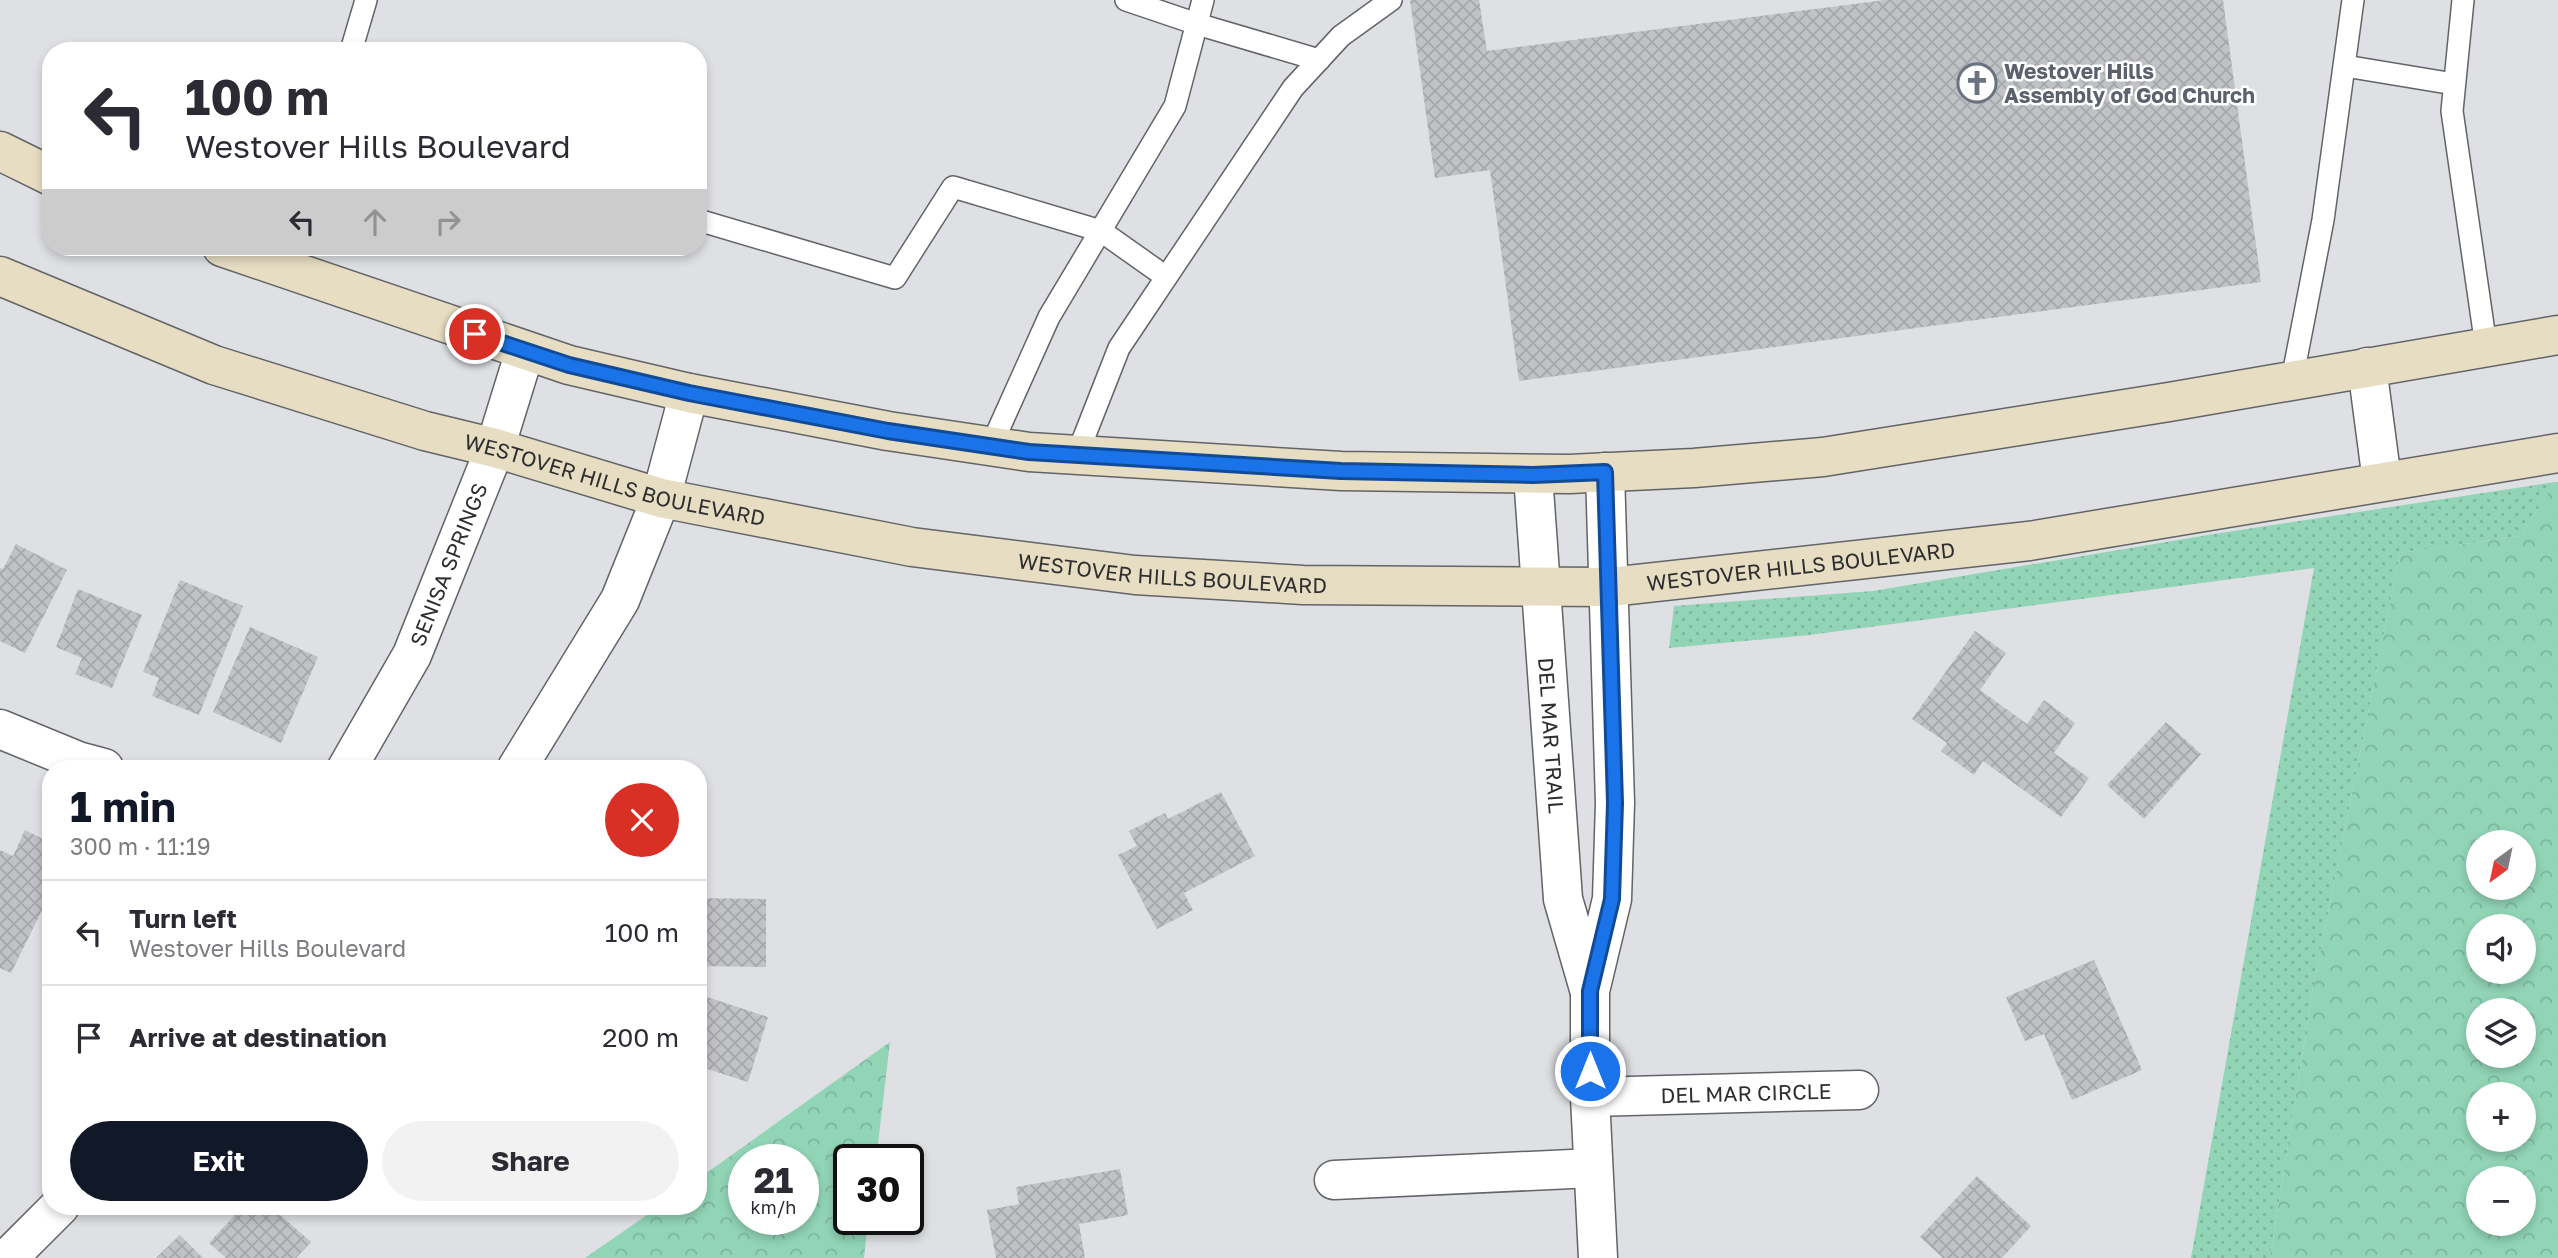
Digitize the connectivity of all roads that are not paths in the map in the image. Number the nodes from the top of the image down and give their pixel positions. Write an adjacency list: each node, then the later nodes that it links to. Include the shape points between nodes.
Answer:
1 (366, 0): 8 (lane)
2 (1126, 0): 7 (lane)
3 (1203, 0): 7 (lane)
4 (1391, 0): 9 (lane, via 1341,36)
5 (2353, 0): 10 (lane)
6 (2463, 0): 11 (lane)
7 (1197, 24): 9 (lane); 15 (lane, via 1175,106)
8 (354, 42)
9 (1319, 60): 19 (lane, via 1293,88)
10 (2344, 66): 11 (lane); 24 (lane)
11 (2454, 84): 21 (lane, via 2452,111)
12 (0, 151): 13 (main road)
13 (42, 172)
14 (707, 223): 15 (lane, via 895,278 953,187)
15 (1101, 231): 19 (lane); 26 (lane, via 1049,317)
16 (274, 256): 17 (main road)
17 (292, 259): 22 (main road)
18 (0, 276): 27 (main road, WESTOVER HILLS BOULEVARD, via 214,365)
19 (1166, 277): 29 (lane, via 1119,348)
20 (2558, 335): 21 (main road)
21 (2486, 346): 23 (main road)
22 (525, 351): 25 (main road); 27 (street, SENISA SPRINGS)
23 (2367, 367): 24 (main road); 32 (street)
24 (2292, 380): 30 (main road, via 1823,457)
25 (689, 393): 26 (main road); 33 (street)
26 (991, 446): 29 (main road)
27 (495, 449): 33 (main road, WESTOVER HILLS BOULEVARD); 38 (street, SENISA SPRINGS, via 412,656)
28 (2558, 453): 32 (main road, WESTOVER HILLS BOULEVARD)
29 (1077, 455): 31 (main road, via 1341,471)
30 (1605, 472): 31 (main road); 35 (street, DEL MAR TRAIL)
31 (1533, 475): 34 (street, DEL MAR TRAIL)
32 (2382, 481): 35 (main road, WESTOVER HILLS BOULEVARD, via 2029,541)
33 (661, 498): 34 (main road, WESTOVER HILLS BOULEVARD, via 912,547 1135,575 1303,585); 39 (street, via 620,600)
34 (1541, 587): 35 (main road, WESTOVER HILLS BOULEVARD); 40 (street, DEL MAR TRAIL)
35 (1610, 587): 41 (street, DEL MAR TRAIL)
36 (0, 729): 37 (street)
37 (76, 760)
38 (352, 760)
39 (522, 760)
40 (1557, 842): 41 (street); 42 (street, DEL MAR TRAIL, via 1563,899)
41 (1614, 842): 42 (street, DEL MAR TRAIL, via 1612,899)
42 (1590, 991): 44 (street, DEL MAR TRAIL)
43 (1859, 1090): 44 (street, DEL MAR CIRCLE)
44 (1590, 1097): 45 (street, DEL MAR TRAIL)
45 (1593, 1168): 46 (street); 49 (street, DEL MAR TRAIL)
46 (1334, 1180)
47 (51, 1215): 48 (street)
48 (8, 1258)
49 (1598, 1258)

